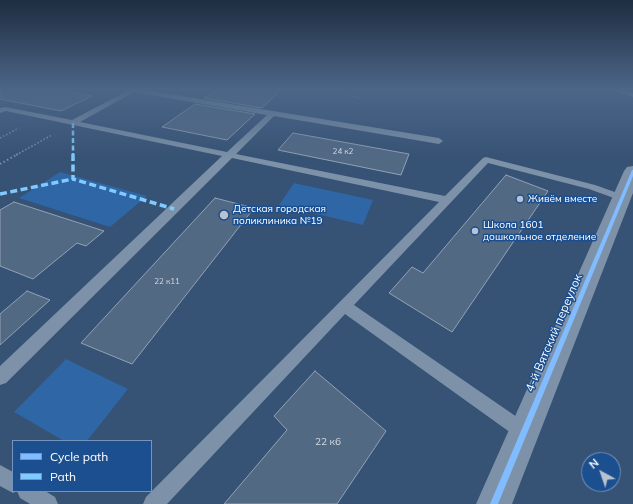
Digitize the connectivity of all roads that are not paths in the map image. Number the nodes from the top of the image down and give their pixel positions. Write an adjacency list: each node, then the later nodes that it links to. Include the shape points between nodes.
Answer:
1 (22, 113): 5 (lane)
2 (91, 113): 5 (lane)
3 (270, 113): 4 (lane)
4 (273, 113): 6 (lane); 7 (lane)
5 (73, 123): 7 (lane)
6 (439, 140)
7 (230, 156): 10 (lane); 12 (lane)
8 (633, 171): 9 (street, 4-й Вятский переулок)
9 (622, 198): 10 (lane, via 592,187 486,160); 13 (street, 4-й Вятский переулок)
10 (447, 200): 11 (lane)
11 (344, 306): 13 (lane); 18 (lane)
12 (0, 377)
13 (524, 432): 19 (street, 4-й Вятский переулок)
14 (0, 475): 15 (lane)
15 (12, 482)
16 (29, 492): 17 (lane)
17 (48, 504)
18 (152, 504)
19 (494, 504)

